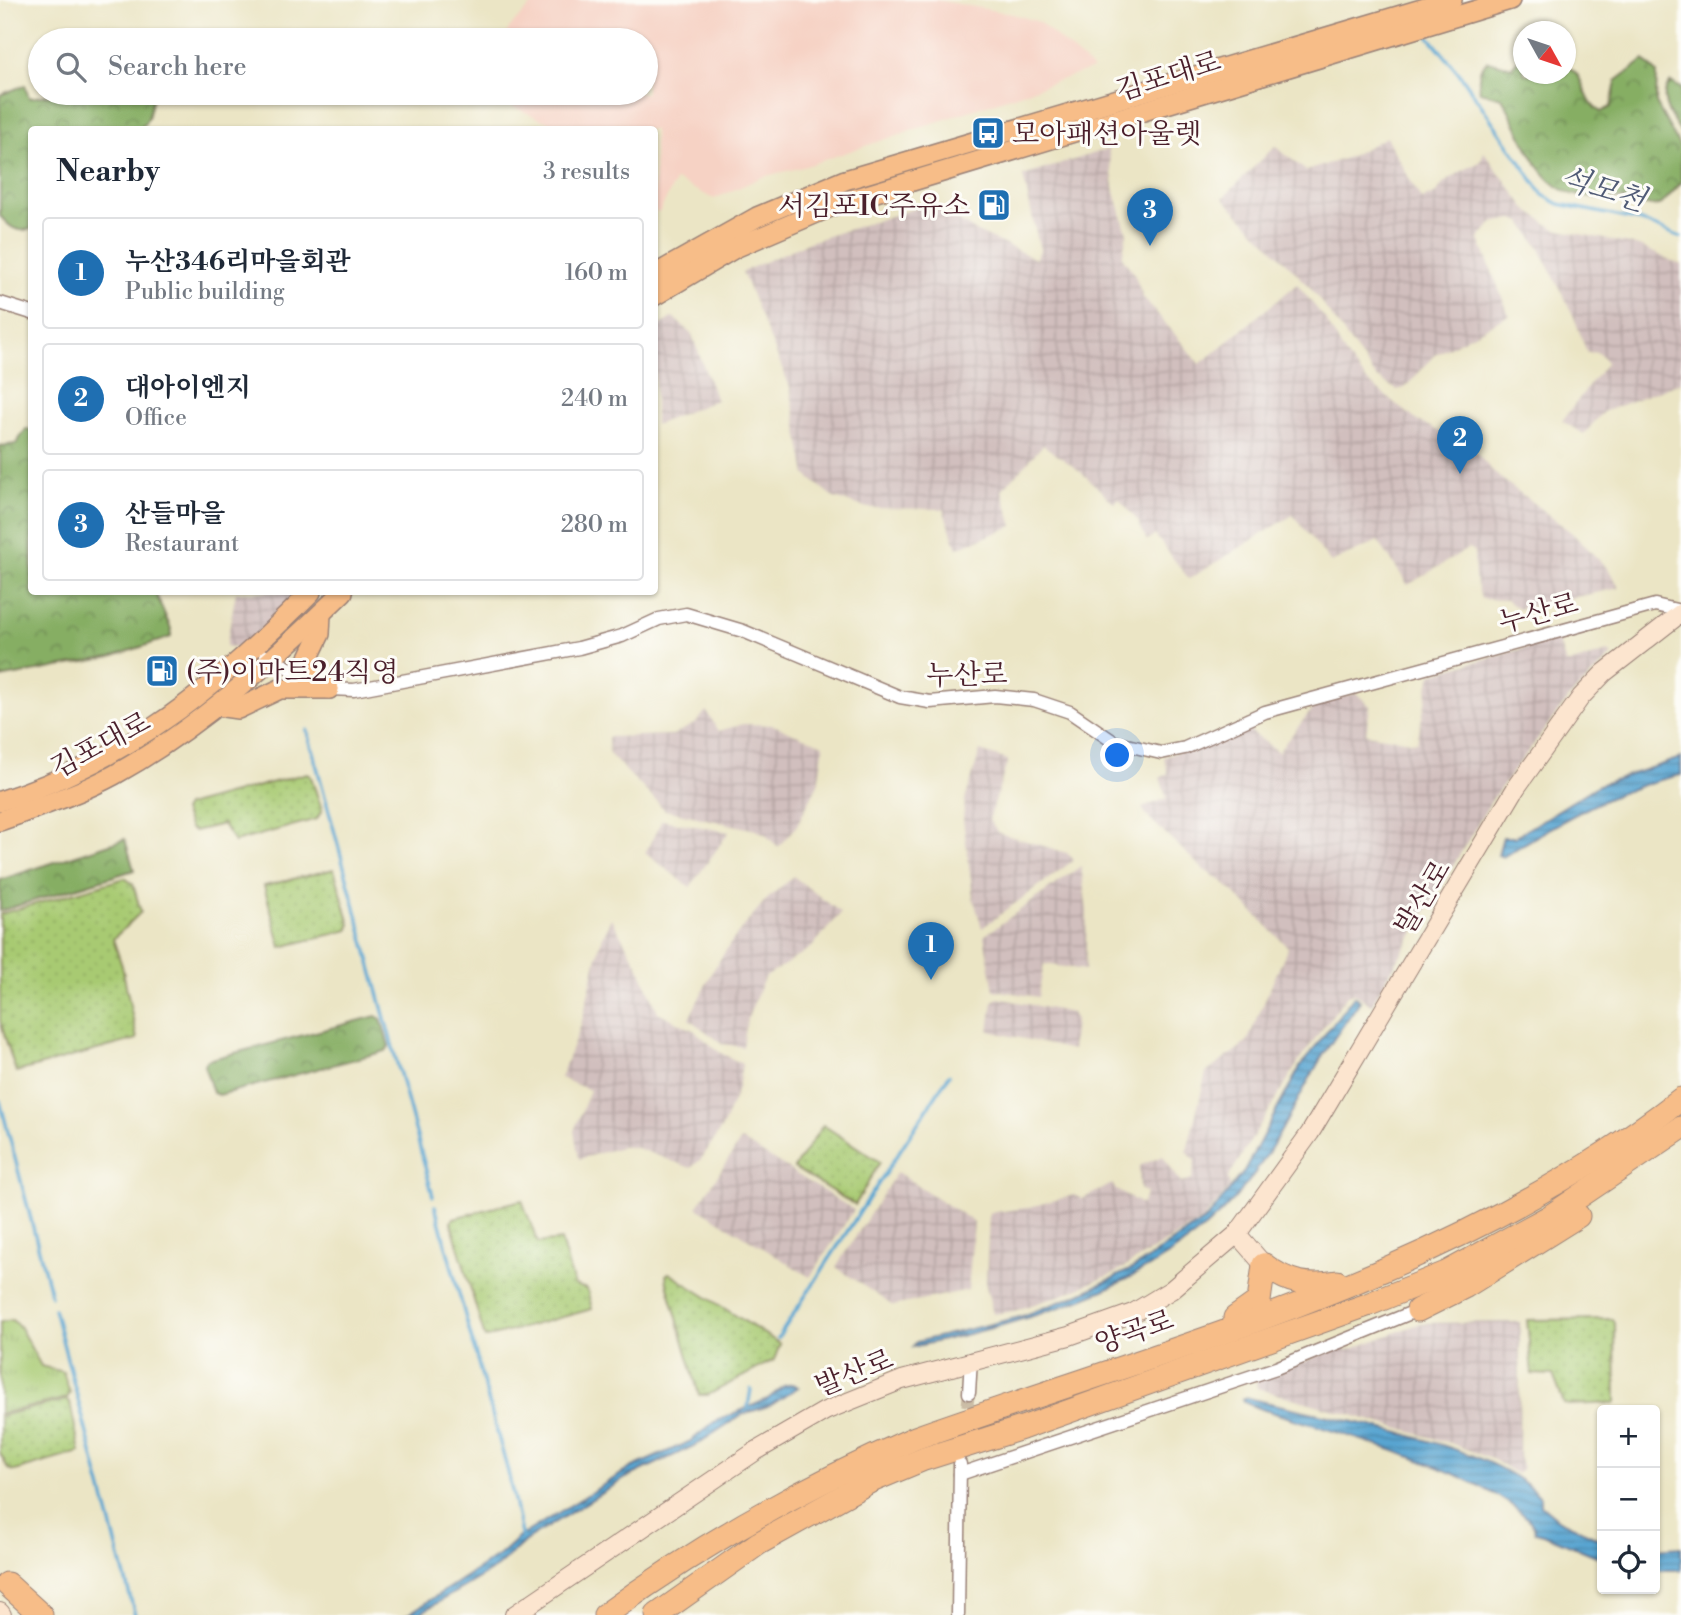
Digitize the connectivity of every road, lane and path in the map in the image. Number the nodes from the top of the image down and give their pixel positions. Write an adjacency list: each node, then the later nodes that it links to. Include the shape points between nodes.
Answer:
1 (1510, 0): 2 (main road, 김포대로)
2 (1456, 7): 3 (main road, 김포대로, via 1371,24); 4 (main road, 김포대로, via 1388,39)
3 (1054, 116): 4 (main road, via 1054,128 1033,137); 5 (main road, 김포대로, via 799,197 722,234)
4 (1027, 148): 6 (main road, 김포대로, via 785,225 735,248)
5 (658, 273)
6 (658, 294)
7 (0, 303): 8 (street)
8 (28, 312)
9 (308, 595): 13 (main road, 김포대로)
10 (340, 595): 12 (main road, 김포대로)
11 (1681, 612): 15 (street, 누산로, via 1655,605 1265,712 1185,748 1161,753 1114,742 1070,712 1034,701 995,696 930,702 900,696 743,631 685,614 579,648 354,690); 21 (street, 발산로, via 1604,673 1553,734 1310,1133)
12 (321, 614): 14 (main road, 김포대로); 15 (main road, via 320,634 309,657 316,676)
13 (255, 647): 14 (street, 누산로); 17 (main road, 김포대로, via 192,703 114,752)
14 (272, 661): 15 (street, 누산로); 16 (main road, 김포대로)
15 (329, 689): 16 (main road, via 280,689 238,709)
16 (217, 706): 18 (main road, 김포대로, via 112,776)
17 (0, 800)
18 (0, 821)
19 (1681, 1098): 23 (highway, 양곡로, via 1596,1159 1533,1196 1437,1247)
20 (1681, 1129): 24 (highway, via 1631,1176 1577,1217 1466,1286); 35 (highway, 양곡로, via 1549,1217 1446,1273 1356,1310 869,1482 759,1543)
21 (1237, 1234): 22 (street); 26 (street, 발산로, via 1171,1290 1133,1313 1069,1336)
22 (1264, 1265): 23 (highway, via 1299,1284); 25 (highway, via 1263,1290 1252,1308)
23 (1371, 1275): 25 (highway, 양곡로)
24 (1418, 1310): 36 (street, via 1276,1368 960,1469)
25 (1176, 1348): 29 (highway, 양곡로, via 915,1438 856,1464 743,1523)
26 (971, 1359): 27 (street); 32 (street, 발산로, via 872,1390 808,1420)
27 (969, 1394)
28 (3, 1578): 30 (street); 31 (highway)
29 (645, 1586): 33 (highway); 34 (highway, 양곡로)
30 (26, 1615)
31 (41, 1615)
32 (514, 1615)
33 (599, 1615)
34 (605, 1615)
35 (657, 1615)
36 (958, 1615)

